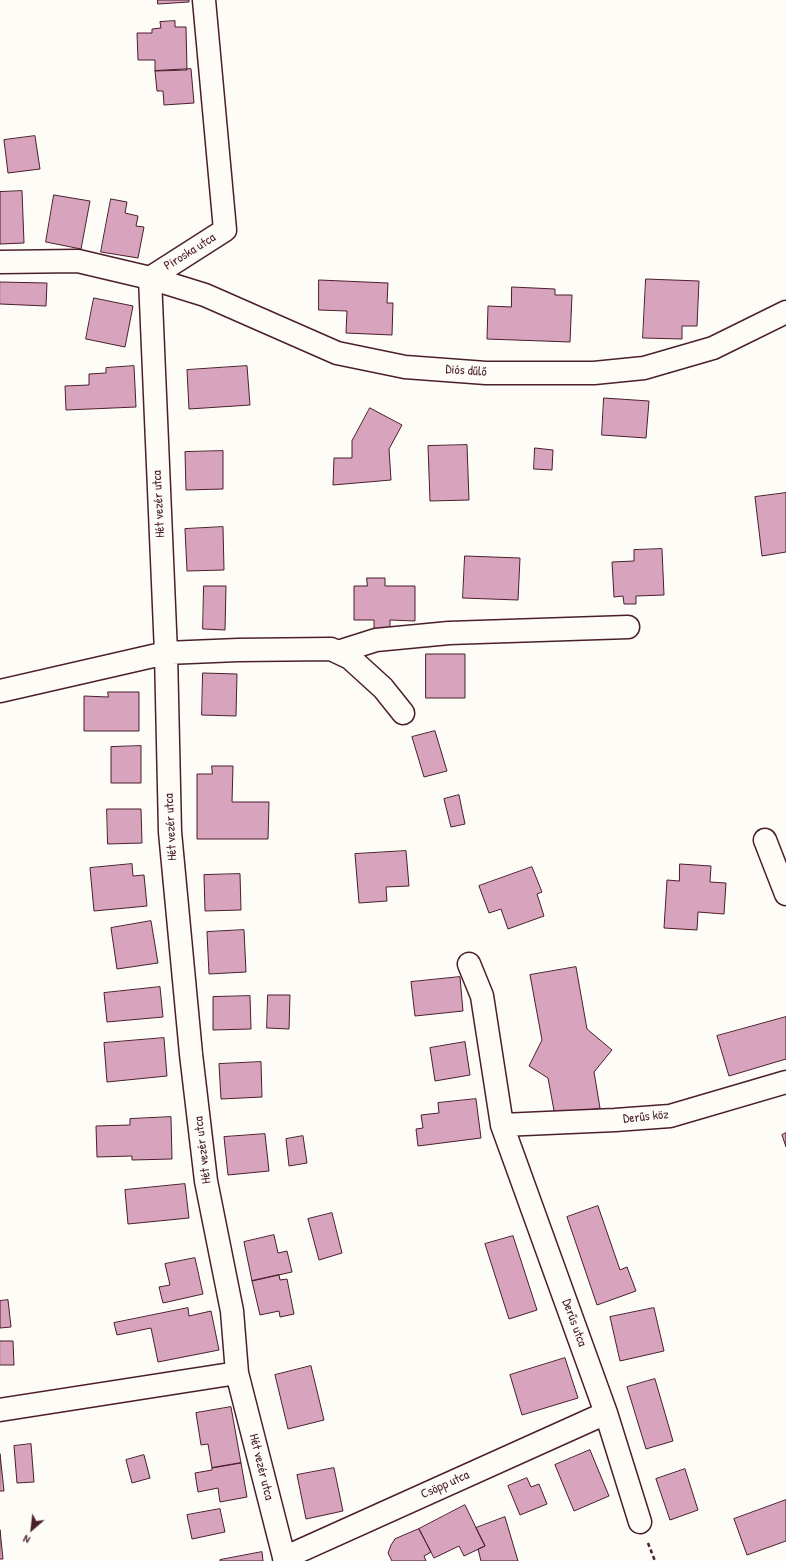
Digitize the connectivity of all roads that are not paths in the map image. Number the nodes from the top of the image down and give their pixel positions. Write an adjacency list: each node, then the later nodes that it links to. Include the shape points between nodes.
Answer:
1 (204, 0): 3 (street, Piroska utca, via 225,230)
2 (0, 262): 3 (street, Piroska utca, via 78,261)
3 (150, 278): 4 (street, Diós dűlő, via 205,295 337,353 405,367 486,373 594,373 644,368 713,348); 7 (street, Hét vezér utca)
4 (786, 312)
5 (628, 627): 6 (street, via 449,633 376,640)
6 (338, 652): 7 (street, via 331,649); 9 (street, via 350,658 383,688)
7 (166, 653): 8 (street); 15 (street, Hét vezér utca, via 170,832 190,1038 206,1181 232,1311)
8 (0, 692)
9 (403, 713)
10 (765, 840): 11 (street)
11 (786, 894)
12 (469, 964): 14 (street, Derűs utca, via 482,996)
13 (786, 1082): 14 (street, Derűs köz, via 670,1116)
14 (502, 1125): 17 (street, Derűs utca)
15 (237, 1373): 16 (street); 19 (street, Hét vezér utca)
16 (0, 1410)
17 (606, 1413): 18 (street, Derűs utca); 19 (street, Csöpp utca)
18 (640, 1522)
19 (285, 1559)

